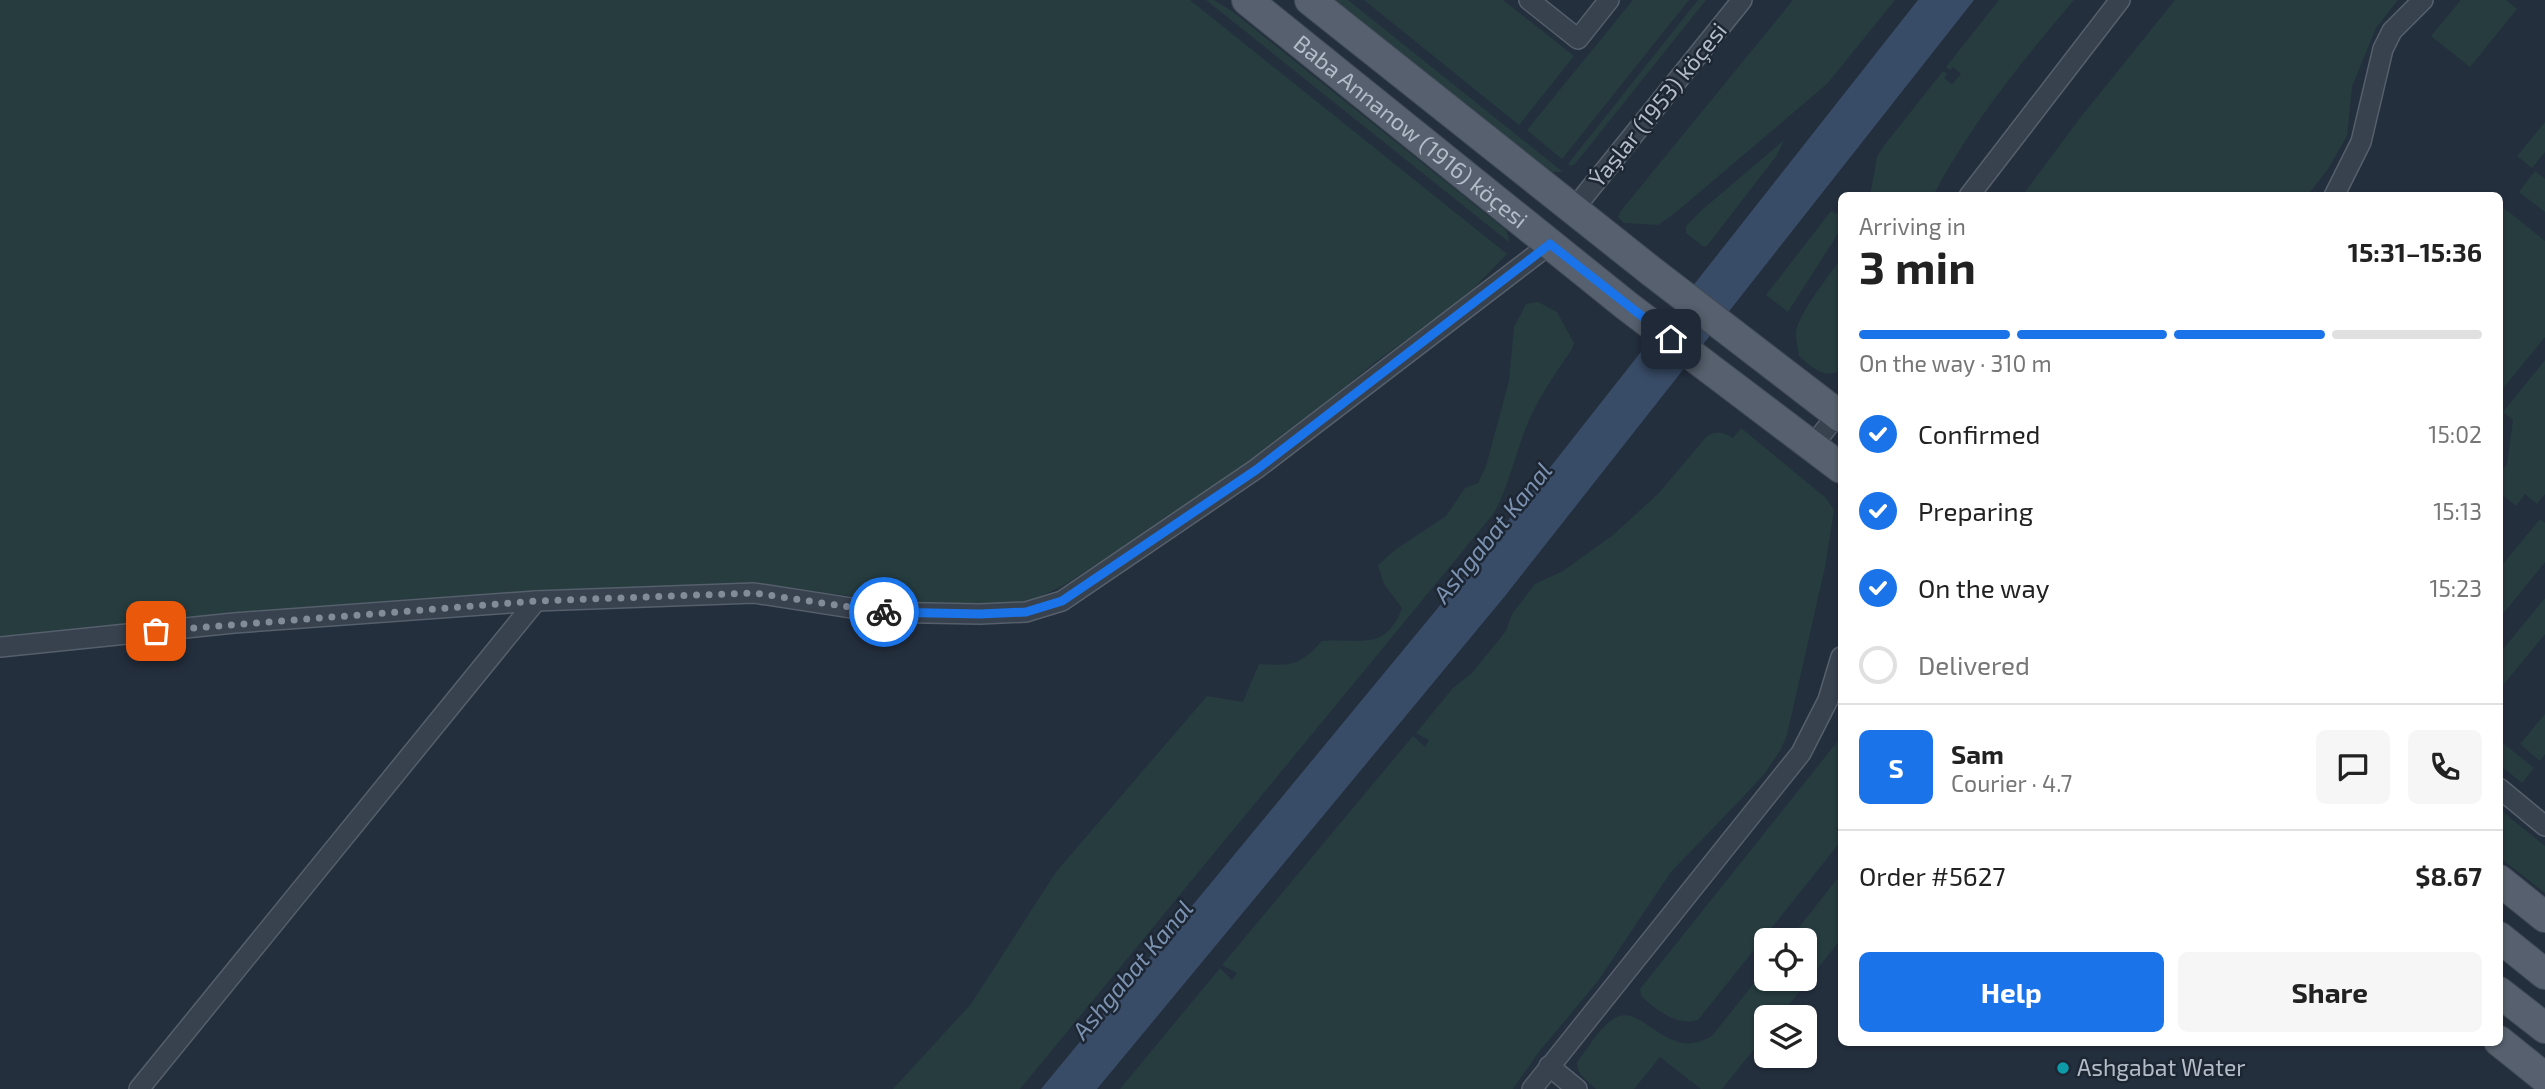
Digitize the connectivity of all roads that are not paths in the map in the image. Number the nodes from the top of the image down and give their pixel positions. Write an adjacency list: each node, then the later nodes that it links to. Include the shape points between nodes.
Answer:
1 (1247, 0): 11 (main road, Baba Annanow (1916) köçesi)
2 (1310, 0): 10 (main road, Baba Annanow (1916) köçesi)
3 (1529, 0): 4 (street, via 1578,39)
4 (1609, 0)
5 (1742, 0): 10 (street, Ýaşlar (1953) köçesi)
6 (2120, 0): 8 (street)
7 (2423, 0): 9 (street, via 2392,31 2383,50 2361,142)
8 (1972, 192)
9 (2336, 192)
10 (1573, 209): 12 (main road, Baba Annanow (1916) köçesi)
11 (1550, 244): 14 (main road, Baba Annanow (1916) köçesi); 16 (street, via 1256,470 1062,601 1026,612 980,614 877,612 754,593)
12 (1838, 413)
13 (1838, 416): 14 (street)
14 (1813, 445): 15 (main road, Baba Annanow (1916) köçesi)
15 (1838, 466)
16 (536, 601): 17 (street); 30 (street)
17 (0, 648)
18 (1838, 667): 28 (street, via 1828,700 1801,753)
19 (2503, 791): 20 (street)
20 (2545, 825)
21 (2503, 883): 22 (main road)
22 (2545, 917)
23 (2503, 940): 24 (main road)
24 (2545, 974)
25 (2503, 995): 26 (main road)
26 (2545, 1028)
27 (2503, 1044): 29 (main road)
28 (1549, 1066): 31 (street); 32 (street)
29 (2545, 1077)
30 (139, 1089)
31 (1532, 1089)
32 (1577, 1089)

